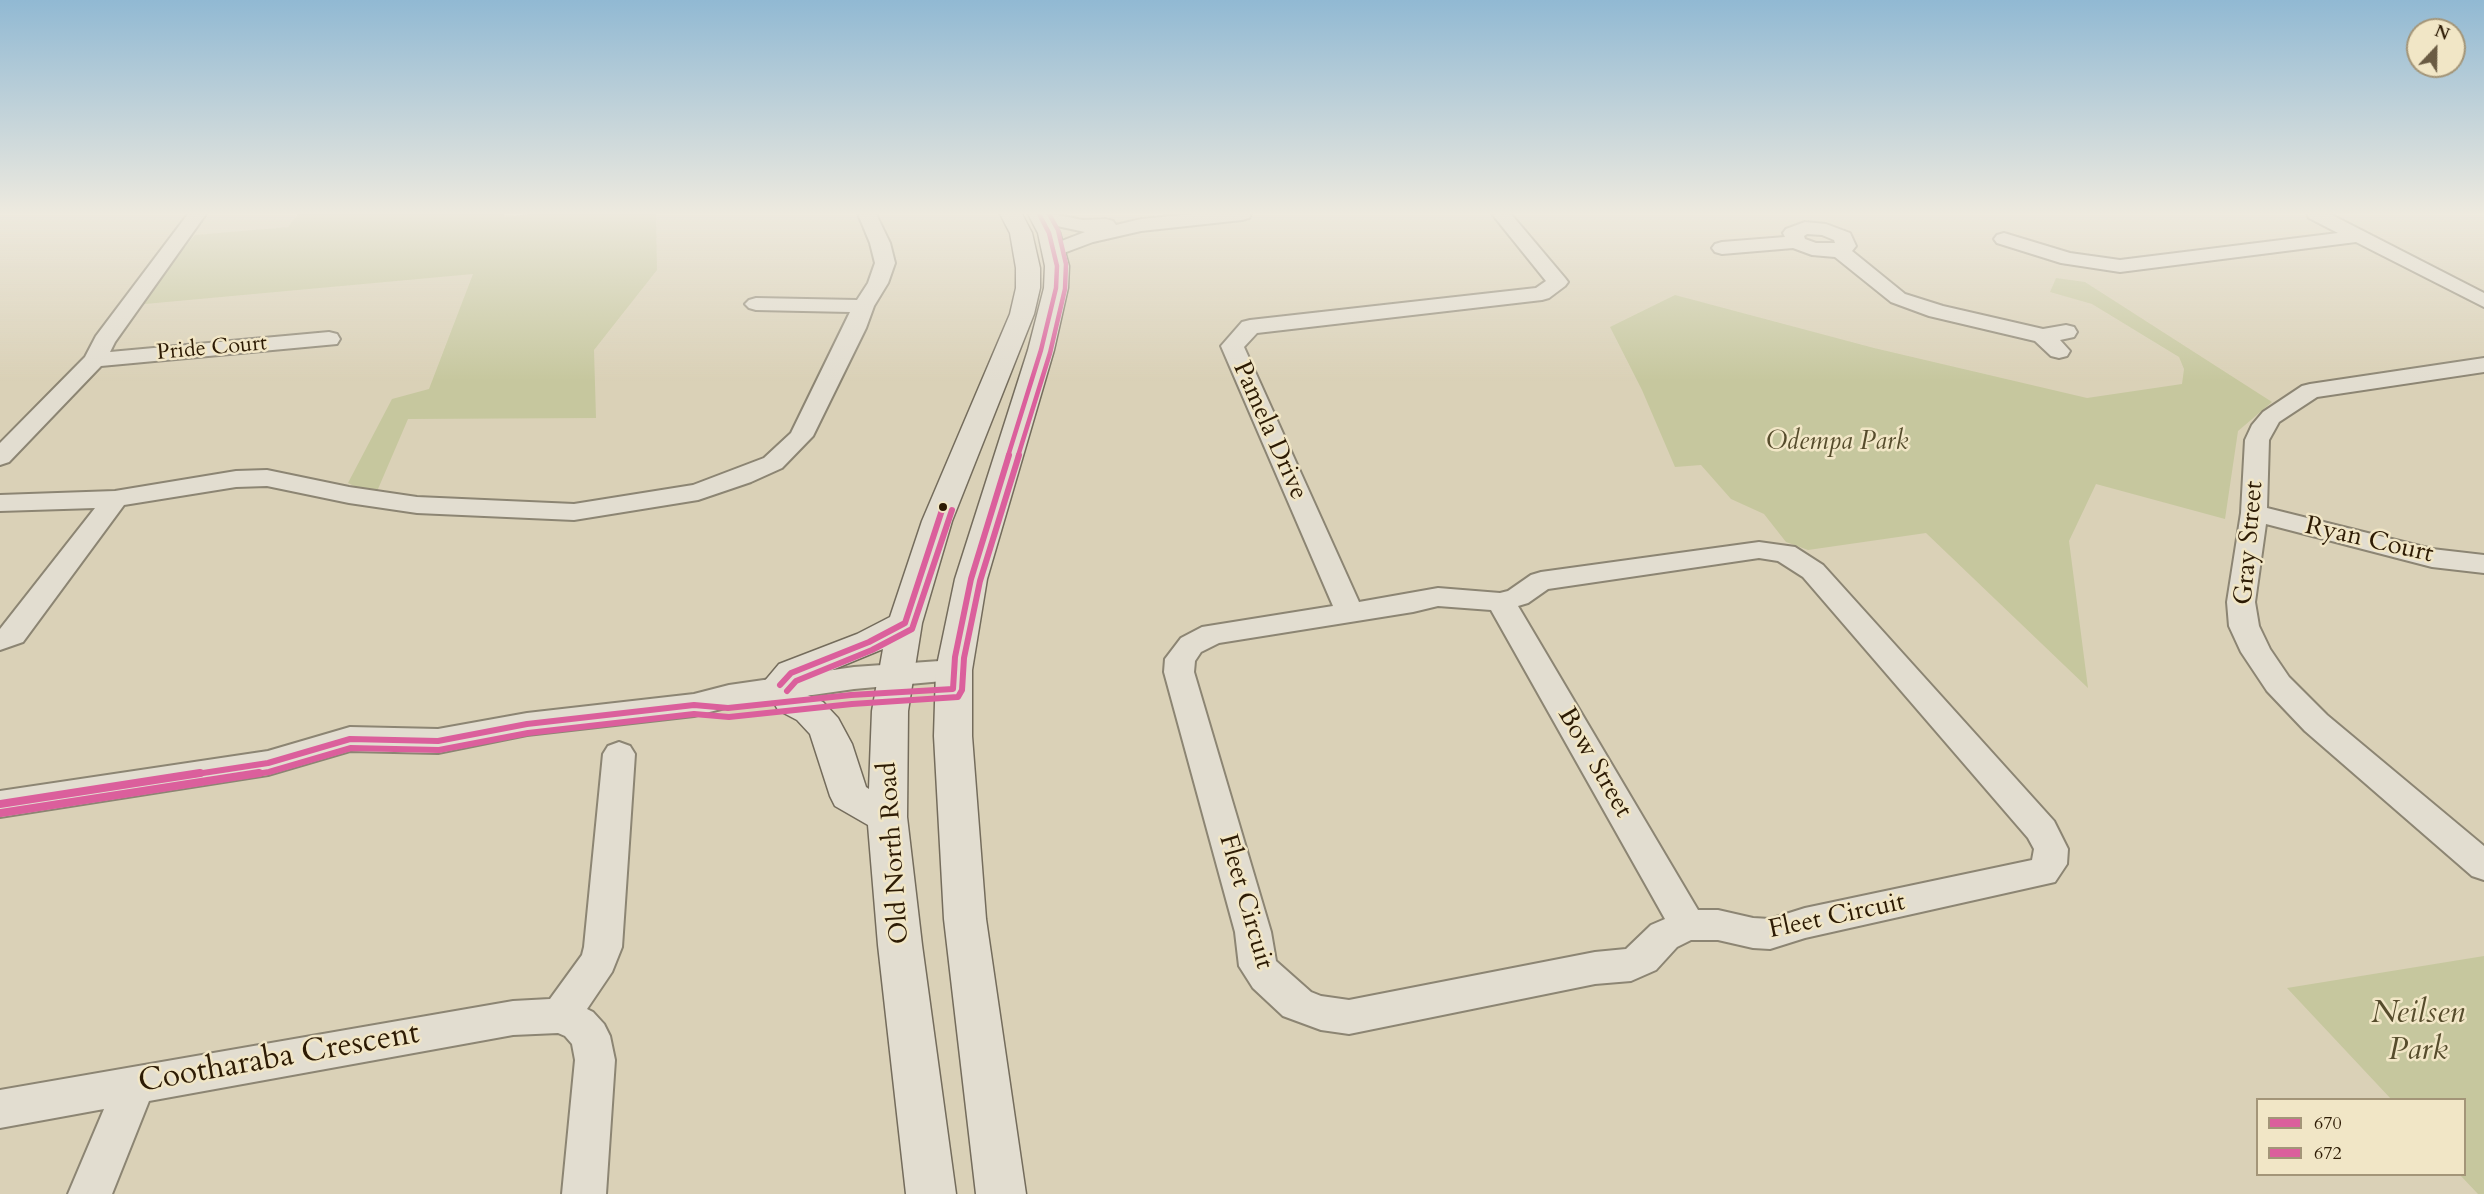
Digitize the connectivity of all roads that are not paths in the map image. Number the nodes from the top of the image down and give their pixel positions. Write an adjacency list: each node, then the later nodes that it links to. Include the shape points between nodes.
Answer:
1 (156, 270): 13 (street, via 104,340)
2 (883, 270): 10 (street)
3 (1028, 270): 22 (main road, Old North Road, via 1022,314 938,521)
4 (1057, 270): 24 (main road, via 1051,315 971,579)
5 (1548, 270): 21 (street, Pamela Drive, via 1558,282 1542,294 1250,327 1232,346)
6 (1863, 270): 12 (street, via 1898,298)
7 (2424, 270): 8 (street)
8 (2484, 301)
9 (754, 305): 10 (street)
10 (863, 306): 16 (street, via 801,436 773,463 698,492 574,512 517,511 382,500 267,478 236,479)
11 (329, 339): 13 (street, Pride Court)
12 (2056, 340)
13 (95, 360): 15 (street)
14 (2484, 365): 18 (street, Gray Street, via 2310,391 2271,417 2257,440)
15 (0, 457)
16 (115, 499): 17 (street); 23 (street, via 13,634)
17 (0, 503)
18 (2254, 513): 19 (street, Ryan Court, via 2432,558); 30 (street, Gray Street, via 2241,602 2244,626 2256,652 2278,684 2316,723)
19 (2484, 564)
20 (1501, 602): 21 (street, Fleet Circuit, via 1438,597); 31 (street, Bow Street); 31 (street, Fleet Circuit, via 1518,597 1541,581 1759,550 1795,557 1813,570 2042,830 2051,849 2049,864 2043,872 2031,876 1805,923 1770,934 1711,924)
21 (1350, 613): 31 (street, Fleet Circuit, via 1212,634 1191,645 1180,659 1179,667 1253,932 1258,966 1277,989 1297,1004 1348,1017 1595,968 1631,965 1664,936)
22 (905, 623): 25 (main road, Old North Road); 26 (main road, via 791,673)
23 (0, 640)
24 (953, 680): 25 (street); 38 (main road, via 965,920)
25 (894, 683): 26 (street); 29 (main road, Old North Road)
26 (784, 695): 28 (street, via 728,708 694,705 527,724 438,741 350,739 268,763); 29 (main road, via 810,711 825,728 849,796)
27 (619, 754): 32 (street, via 603,947 599,961)
28 (0, 804)
29 (887, 817): 37 (main road, Old North Road)
30 (2484, 866)
31 (1688, 925)
32 (560, 1016): 33 (street, Cootharaba Crescent, via 513,1018); 36 (street, via 579,1024 590,1036 595,1060)
33 (135, 1085): 34 (street, Cootharaba Crescent); 35 (street)
34 (0, 1109)
35 (90, 1194)
36 (584, 1194)
37 (931, 1194)
38 (1001, 1194)

